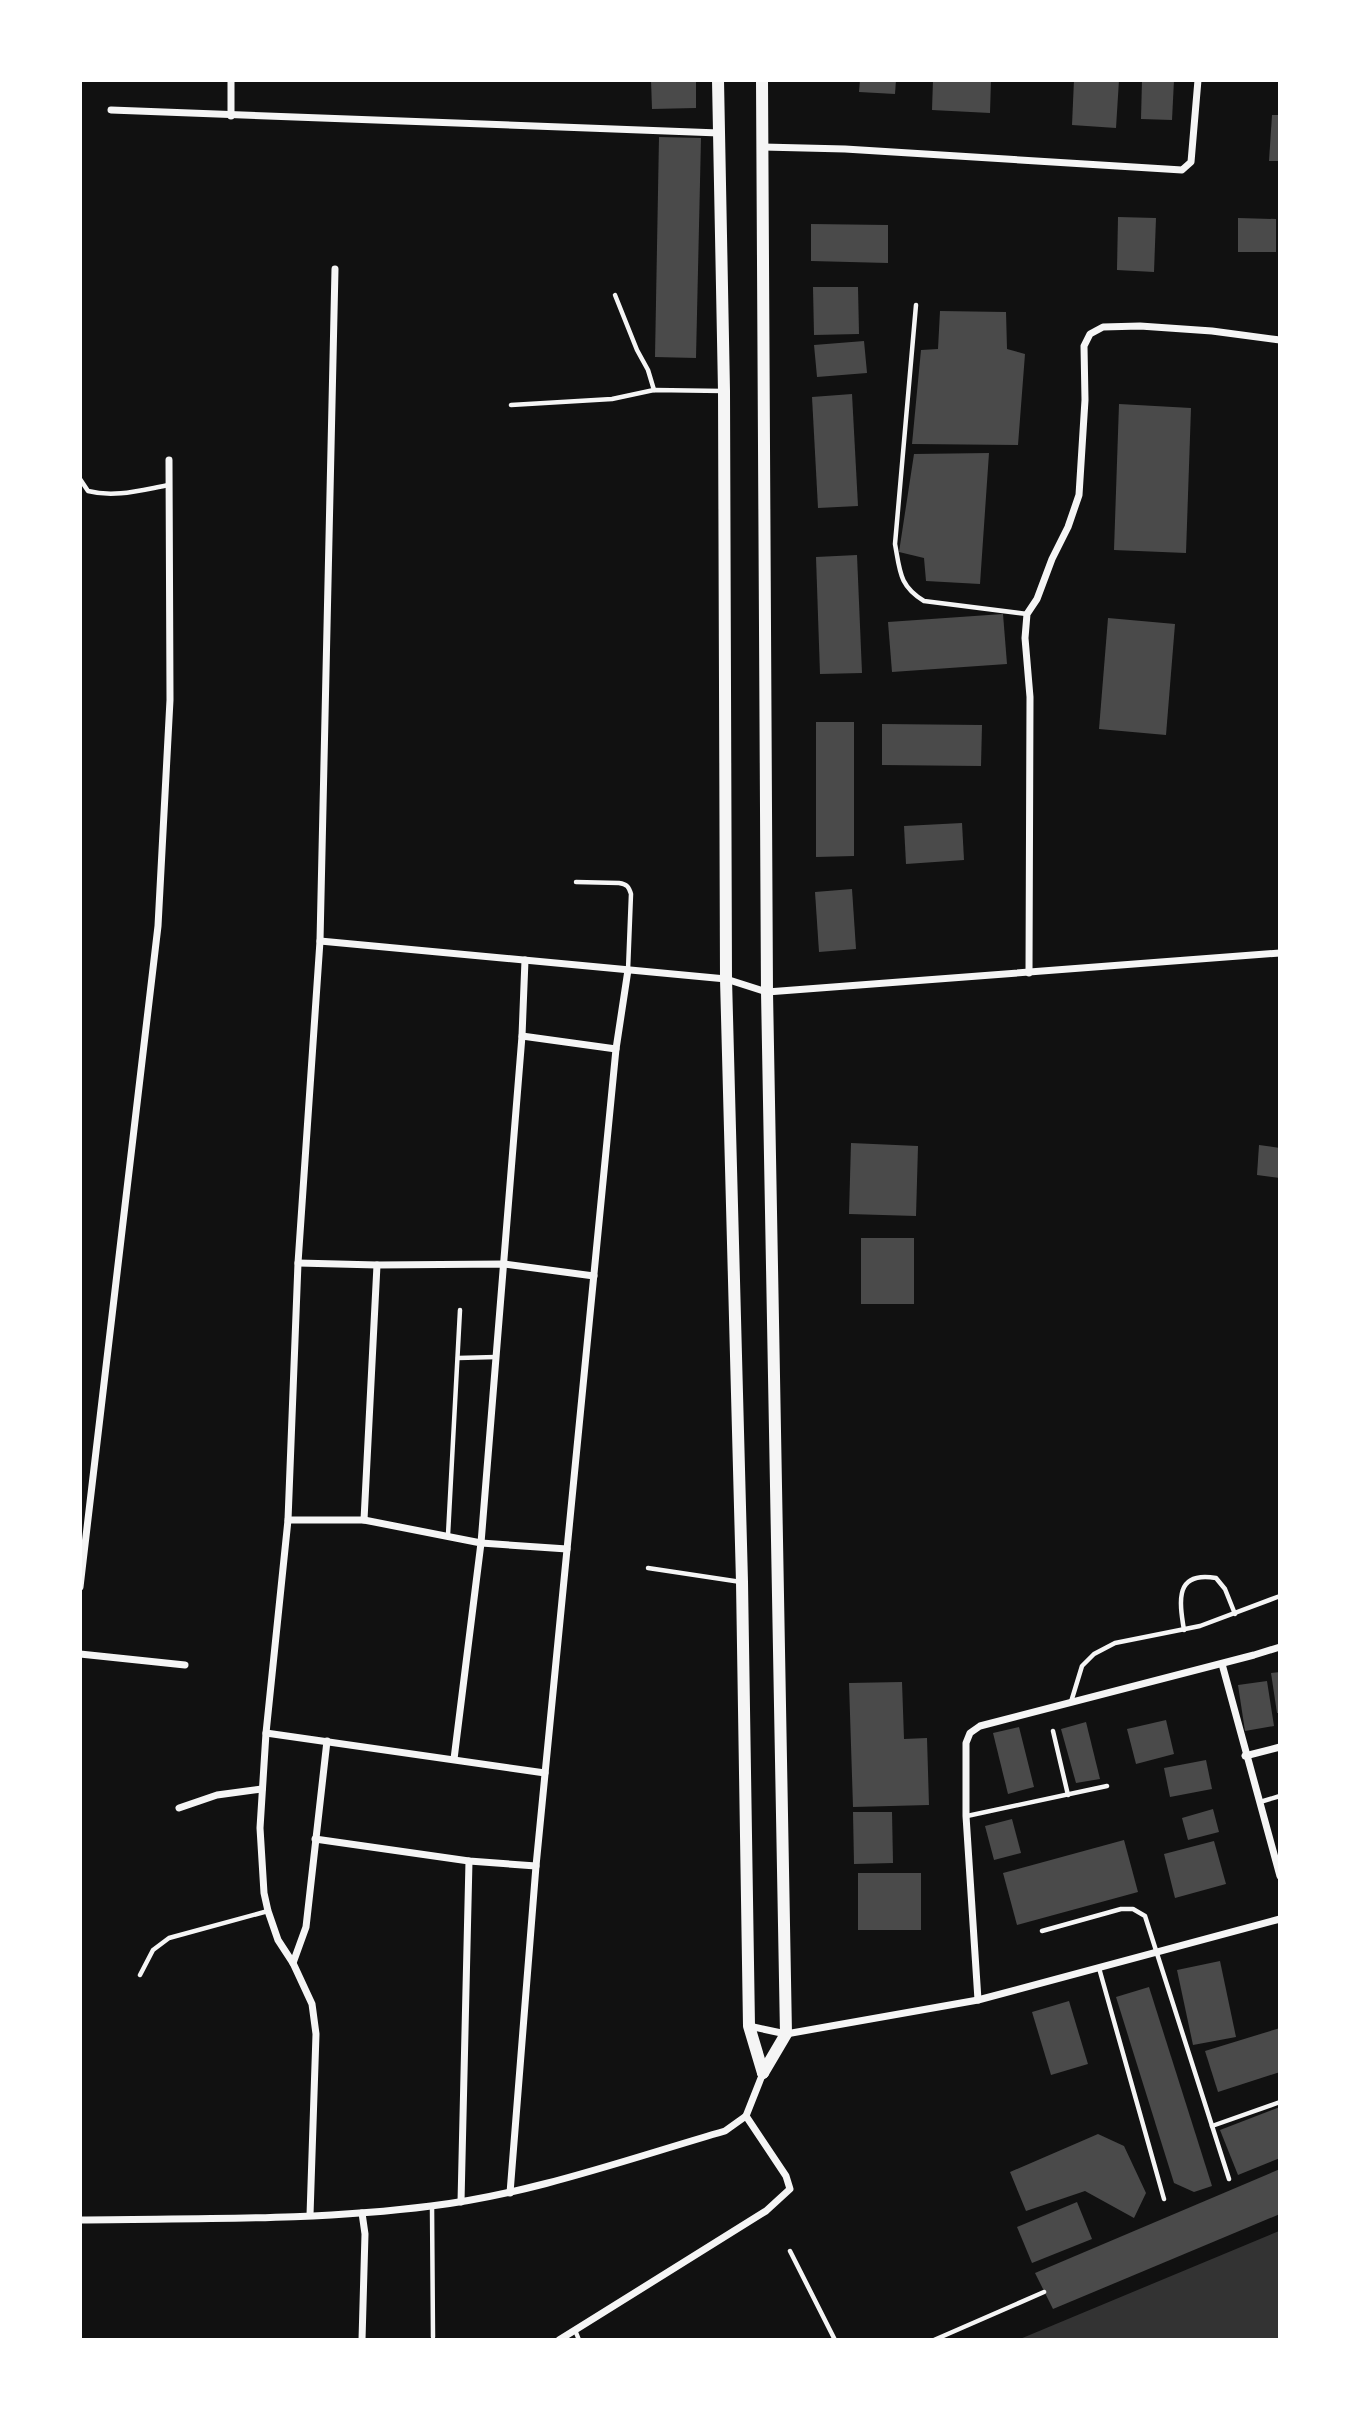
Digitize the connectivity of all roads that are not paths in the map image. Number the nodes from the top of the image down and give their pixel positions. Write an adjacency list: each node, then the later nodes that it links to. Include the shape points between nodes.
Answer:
1 (231, 80): 6 (street)
2 (718, 80): 7 (street)
3 (762, 80): 8 (street)
4 (1198, 80): 8 (street, via 1191,162 1182,170)
5 (111, 110): 6 (street)
6 (231, 116): 7 (street)
7 (719, 133): 14 (street)
8 (763, 147): 27 (street)
9 (335, 269): 21 (street)
10 (615, 295): 13 (lane)
11 (916, 306): 19 (lane, via 895,544 901,577 910,593 924,601)
12 (1279, 340): 19 (street, via 1140,326 1103,327 1090,334 1084,346 1079,495)
13 (654, 390): 14 (lane); 15 (lane, via 612,399)
14 (723, 391): 26 (street)
15 (511, 405)
16 (169, 460): 18 (street)
17 (80, 479): 18 (lane, via 88,491 103,495)
18 (169, 485): 44 (street, via 170,700 158,926)
19 (1027, 614): 25 (street)
20 (576, 882): 24 (lane, via 625,883 630,888)
21 (320, 941): 23 (street); 30 (street)
22 (1279, 953): 25 (street)
23 (525, 960): 24 (street); 28 (street)
24 (628, 970): 26 (street); 29 (street)
25 (1029, 973): 27 (street)
26 (726, 979): 27 (street); 43 (street)
27 (767, 992): 80 (street)
28 (522, 1036): 29 (street); 31 (street)
29 (616, 1048): 33 (street)
30 (298, 1263): 32 (street); 37 (street)
31 (504, 1264): 32 (street); 33 (street); 35 (street)
32 (377, 1265): 38 (street)
33 (594, 1276): 41 (street)
34 (460, 1310): 36 (lane)
35 (497, 1357): 36 (lane); 40 (street)
36 (458, 1358): 39 (lane)
37 (288, 1520): 38 (street); 54 (street)
38 (364, 1520): 39 (street)
39 (448, 1535): 40 (street)
40 (481, 1543): 41 (street); 58 (street)
41 (567, 1549): 59 (street)
42 (648, 1568): 43 (lane)
43 (742, 1582): 79 (street)
44 (80, 1587)
45 (1279, 1596): 46 (lane)
46 (1234, 1614): 47 (lane); 47 (lane, via 1216,1578 1191,1579 1179,1603)
47 (1184, 1630): 52 (lane, via 1115,1643 1094,1654 1082,1666)
48 (1279, 1647): 50 (street)
49 (80, 1654): 51 (street)
50 (1222, 1664): 52 (street); 57 (street)
51 (185, 1665)
52 (1070, 1703): 66 (street, via 980,1726 970,1734)
53 (1053, 1731): 62 (lane)
54 (266, 1733): 55 (street); 61 (street)
55 (327, 1741): 58 (street); 67 (street)
56 (1279, 1747): 57 (street)
57 (1245, 1756): 64 (street)
58 (454, 1759): 59 (street)
59 (545, 1773): 69 (street)
60 (1107, 1786): 62 (lane)
61 (262, 1789): 65 (street, via 217,1795); 71 (street, via 260,1828)
62 (1068, 1795): 66 (lane)
63 (1279, 1796): 64 (lane)
64 (1259, 1802): 70 (street)
65 (179, 1808)
66 (966, 1816): 78 (street)
67 (315, 1839): 68 (street); 75 (street, via 306,1927)
68 (470, 1861): 69 (street); 88 (street)
69 (536, 1866): 86 (street)
70 (1279, 1876)
71 (268, 1911): 75 (street, via 278,1940); 77 (lane, via 169,1938 153,1950)
72 (1279, 1919): 74 (street)
73 (1042, 1931): 74 (lane, via 1133,1909 1145,1916)
74 (1158, 1951): 76 (street); 84 (lane)
75 (293, 1963): 91 (street, via 312,2004 316,2034)
76 (1099, 1967): 78 (street); 87 (lane)
77 (141, 1975)
78 (978, 2000): 80 (street)
79 (748, 2026): 80 (street); 81 (street)
80 (786, 2034): 81 (street)
81 (763, 2073): 83 (street)
82 (1279, 2102): 84 (lane)
83 (746, 2116): 86 (street, via 725,2131); 95 (street, via 790,2189 766,2211)
84 (1212, 2126): 85 (lane)
85 (1228, 2179)
86 (510, 2193): 88 (street)
87 (1164, 2199)
88 (461, 2202): 89 (street)
89 (432, 2206): 90 (street); 96 (lane)
90 (362, 2213): 91 (street); 97 (street)
91 (310, 2215): 92 (street)
92 (80, 2220)
93 (790, 2251): 100 (lane)
94 (1044, 2292): 101 (lane)
95 (575, 2330): 98 (street); 99 (lane)
96 (433, 2337)
97 (362, 2340)
98 (559, 2340)
99 (579, 2340)
100 (835, 2340)
101 (934, 2340)

